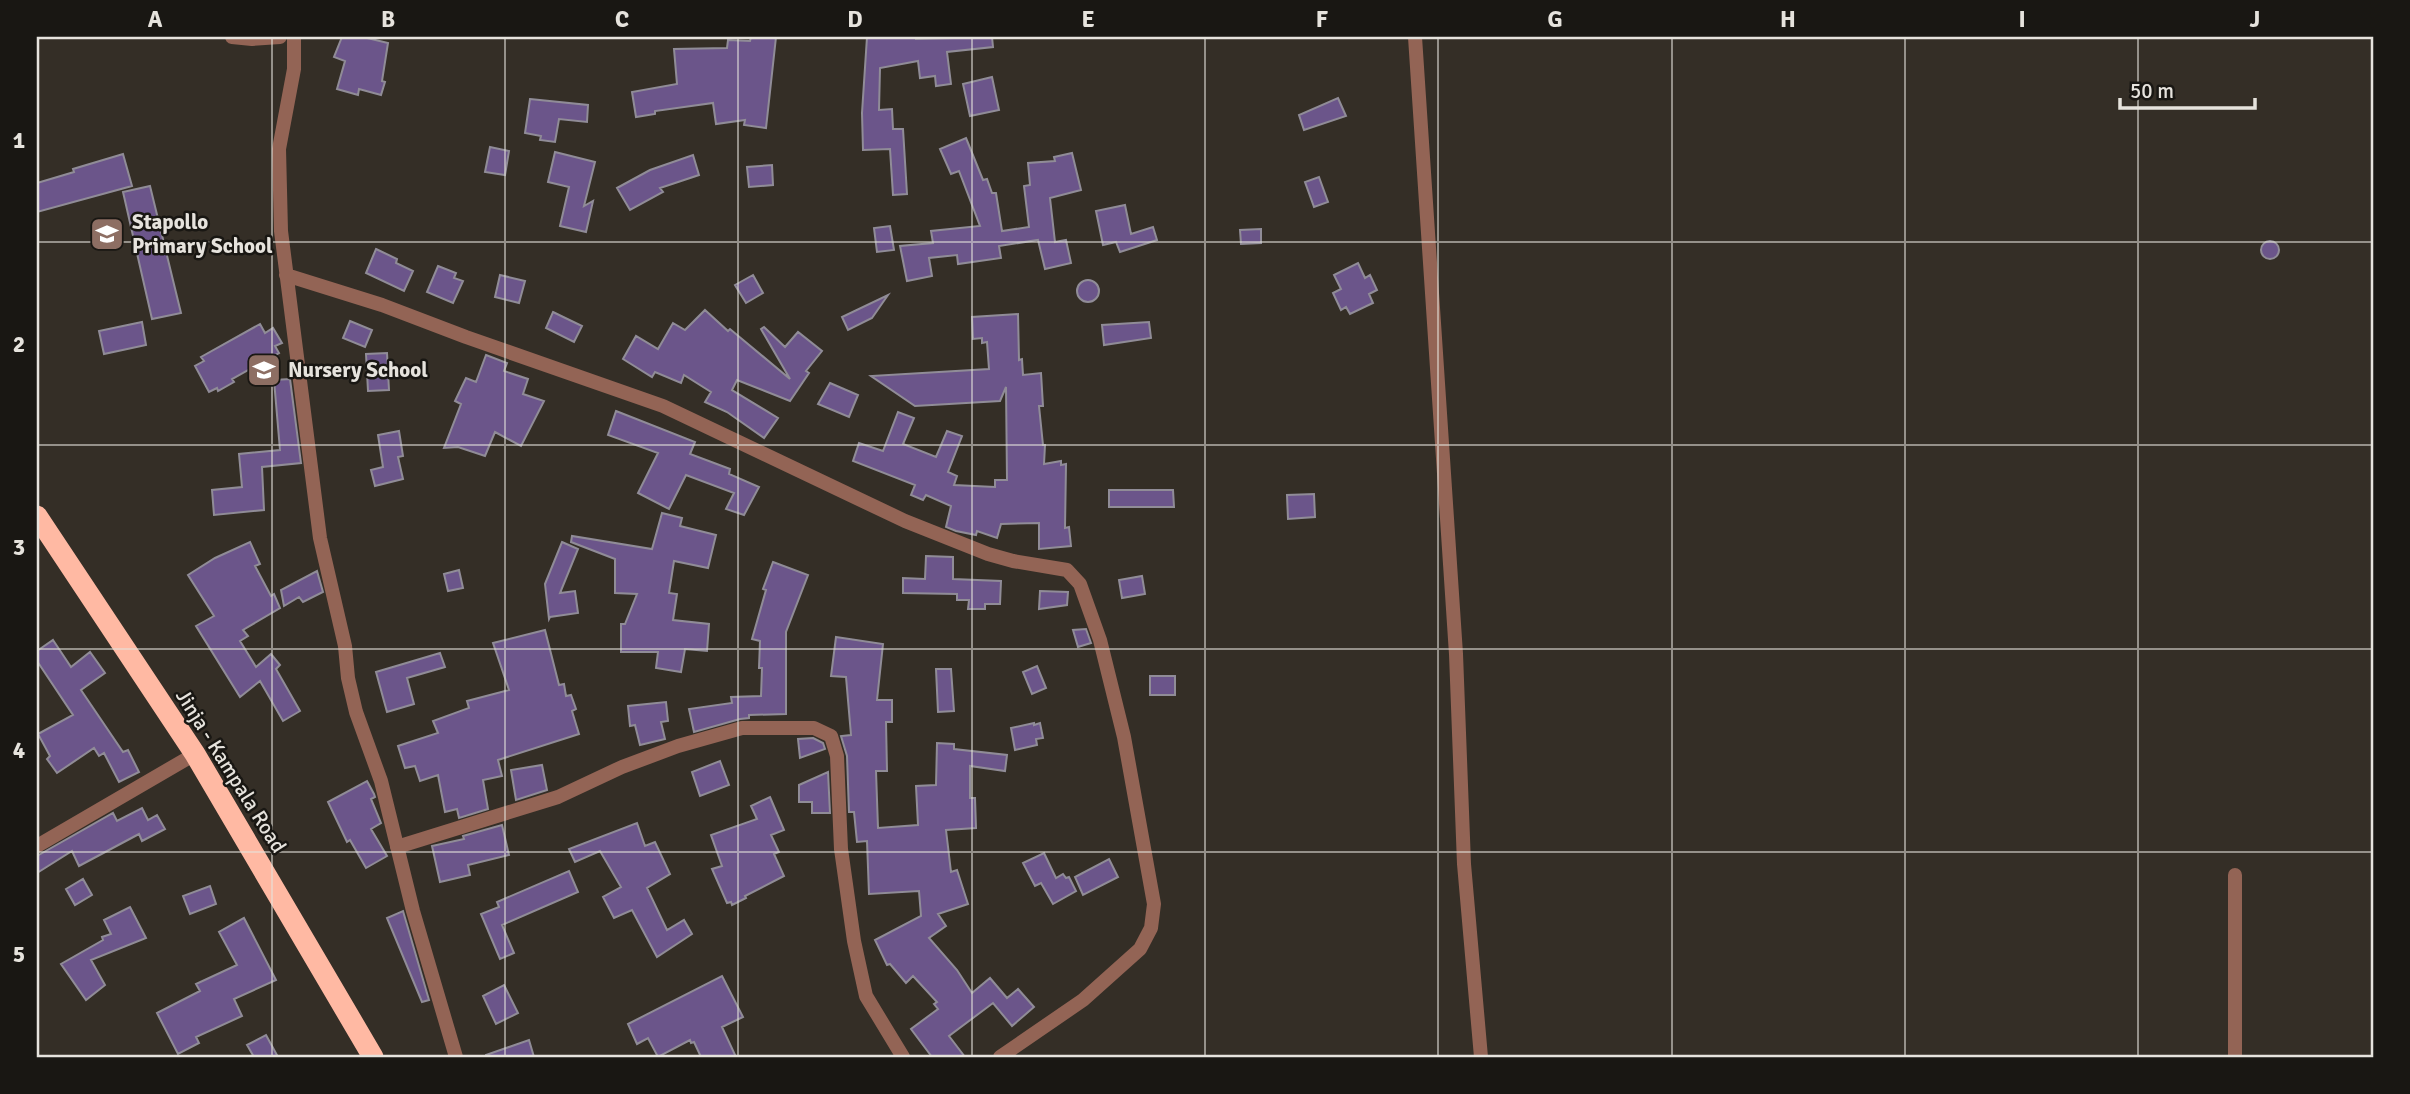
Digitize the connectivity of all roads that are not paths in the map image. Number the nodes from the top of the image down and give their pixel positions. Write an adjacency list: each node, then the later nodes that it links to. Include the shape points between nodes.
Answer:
1 (232, 37): 2 (street)
2 (280, 37)
3 (294, 37): 5 (street, via 279,149)
4 (1415, 37): 15 (street, via 1456,654 1464,864)
5 (286, 275): 9 (street, via 320,538 356,712 381,780); 14 (street, via 663,406 905,521 1013,561 1067,570 1080,584 1100,640 1124,737 1154,904 1151,928 1140,949 1083,1000)
6 (37, 516): 7 (highway, Jinja - Kampala Road)
7 (195, 754): 8 (street); 11 (highway, Jinja - Kampala Road)
8 (37, 846)
9 (397, 847): 12 (street); 13 (street, via 558,797 622,767 741,728 814,728 831,736 837,756 841,849 866,996)
10 (2235, 875): 16 (street)
11 (373, 1057)
12 (456, 1057)
13 (903, 1057)
14 (1000, 1057)
15 (1481, 1057)
16 (2235, 1057)

